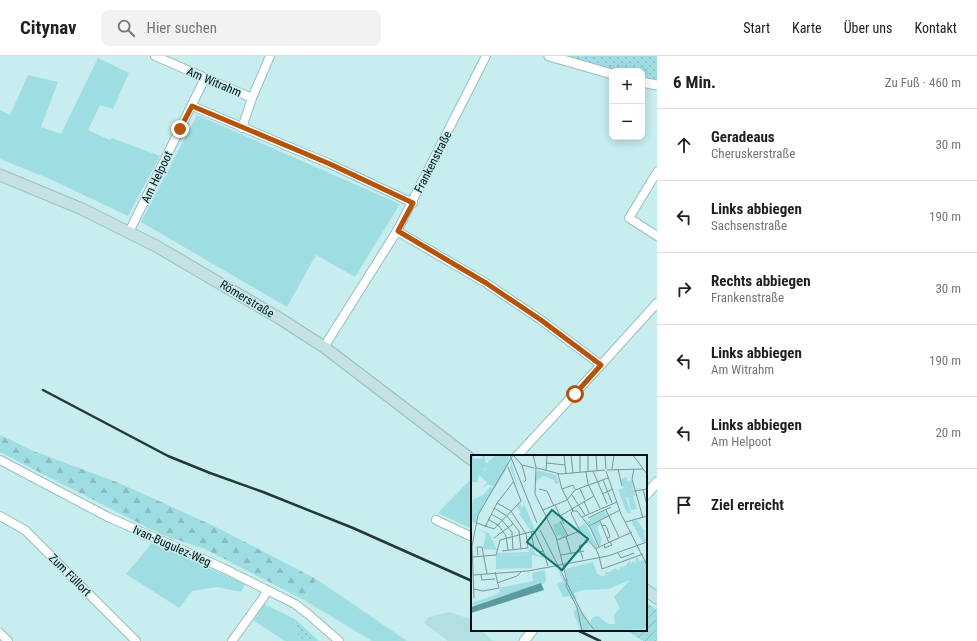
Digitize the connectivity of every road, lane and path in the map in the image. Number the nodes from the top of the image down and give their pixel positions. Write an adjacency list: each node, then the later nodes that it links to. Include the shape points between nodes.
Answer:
1 (155, 56): 6 (street, Am Witrahm)
2 (270, 56): 9 (street)
3 (486, 56): 14 (street, Frankenstraße)
4 (549, 56): 5 (street)
5 (609, 73)
6 (205, 78): 9 (street, Am Witrahm); 10 (street, Am Helpoot)
7 (645, 83): 8 (street)
8 (657, 85)
9 (252, 98): 11 (street)
10 (192, 106): 11 (street); 16 (street, Am Helpoot)
11 (242, 128): 14 (street, via 330,164)
12 (657, 172): 17 (street, via 629,218)
13 (0, 175): 16 (main road, Römerstraße)
14 (413, 203): 15 (street, Frankenstraße)
15 (398, 231): 19 (street, Frankenstraße); 20 (street, via 486,283)
16 (129, 232): 19 (main road, Römerstraße, via 242,296)
17 (657, 236)
18 (657, 303): 20 (street)
19 (324, 347): 22 (main road, Römerstraße)
20 (601, 365): 21 (street)
21 (518, 455)
22 (471, 459)
23 (0, 460): 29 (street, Ivan-Bugulez-Weg, via 108,518)
24 (657, 482): 25 (street)
25 (647, 494)
26 (0, 516): 35 (street, Zum Füllort, via 25,530)
27 (436, 520): 28 (street)
28 (471, 537)
29 (267, 590): 36 (street); 37 (street, Ivan-Bugulez-Weg, via 295,604)
30 (647, 591): 31 (main road)
31 (657, 598)
32 (531, 631): 38 (street)
33 (0, 633): 34 (street)
34 (8, 641)
35 (136, 641)
36 (232, 641)
37 (339, 641)
38 (524, 641)

